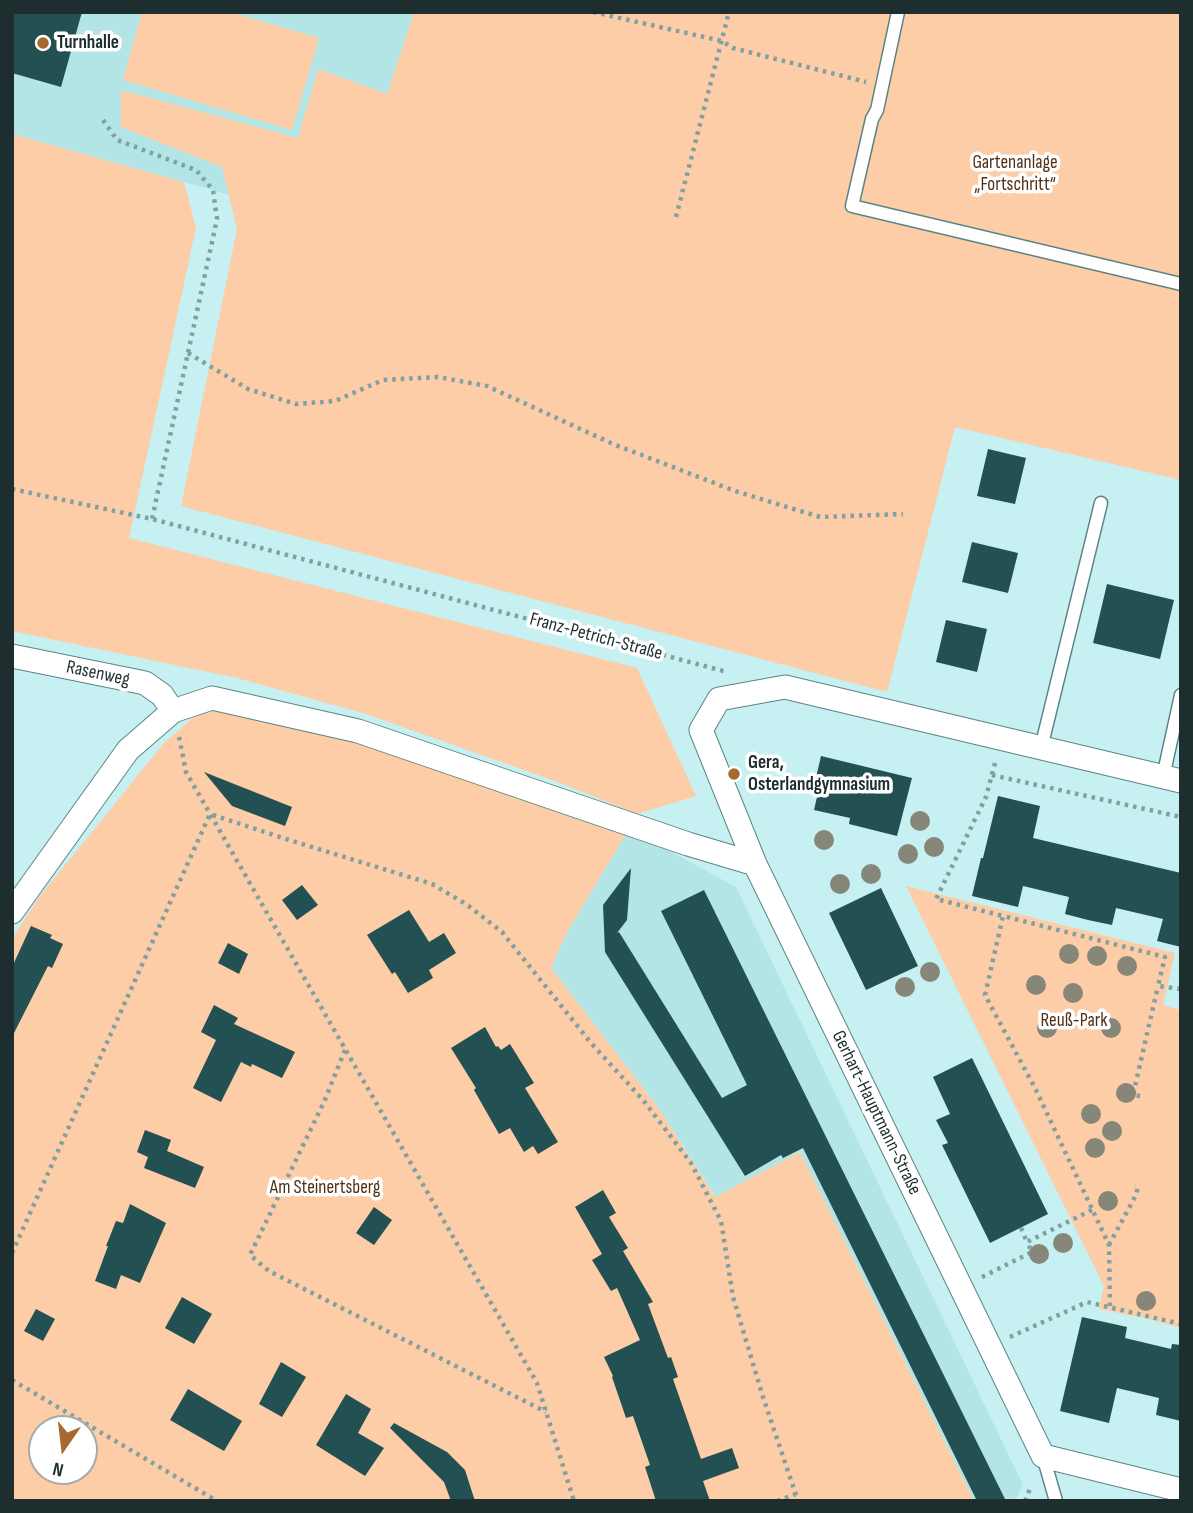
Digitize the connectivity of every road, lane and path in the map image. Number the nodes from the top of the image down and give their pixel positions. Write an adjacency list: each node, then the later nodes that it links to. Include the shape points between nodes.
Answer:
1 (593, 12): 4 (path)
2 (729, 12): 4 (path)
3 (898, 12): 5 (lane)
4 (722, 41): 5 (path, via 733,48); 7 (path)
5 (881, 86): 8 (lane, via 852,206)
6 (103, 120): 9 (path, via 117,140 196,170 213,190 217,219)
7 (676, 217)
8 (1181, 284)
9 (188, 354): 12 (path, via 248,389 296,404 335,401 383,380 438,377 487,386 613,444 735,491 820,517); 13 (path)
10 (12, 489): 13 (path, Franz-Petrich-Straße)
11 (1101, 503): 19 (lane)
12 (903, 514)
13 (152, 519): 15 (path, Franz-Petrich-Straße)
14 (12, 656): 17 (street, Rasenweg, via 145,683 163,695)
15 (732, 673)
16 (1181, 695): 21 (lane)
17 (173, 711): 22 (path, via 186,772); 24 (street, via 212,698 358,731); 25 (street, via 128,750)
18 (1002, 738): 19 (street); 20 (path); 24 (street, Gerhart-Hauptmann-Straße, via 785,687 719,699 701,730)
19 (1041, 748): 21 (street)
20 (992, 775): 23 (path); 26 (path, via 986,797 936,900)
21 (1172, 779)
22 (210, 814): 29 (path); 36 (path); 45 (path, via 432,884 502,932 691,1163 721,1222 733,1297)
23 (1181, 817)
24 (755, 864): 37 (street, Gerhart-Hauptmann-Straße)
25 (12, 912)
26 (1003, 916): 27 (path, via 1165,957); 32 (path, via 985,995)
27 (1158, 985): 28 (path); 30 (path, via 1133,1095)
28 (1181, 989)
29 (345, 1049): 42 (path, via 537,1382); 42 (path, via 250,1255 269,1271)
30 (1140, 1096)
31 (1135, 1186): 35 (path, via 1136,1195)
32 (1093, 1210): 34 (path); 35 (path)
33 (1021, 1228): 34 (path)
34 (1027, 1242): 37 (path, via 1032,1252)
35 (1109, 1245): 38 (path)
36 (12, 1253)
37 (961, 1288): 40 (street, Gerhart-Hauptmann-Straße)
38 (1110, 1306): 39 (path); 40 (path, via 1087,1302)
39 (1181, 1324)
40 (989, 1346): 43 (street, Gerhart-Hauptmann-Straße)
41 (12, 1380): 46 (path)
42 (547, 1413): 47 (path)
43 (1043, 1456): 44 (street); 50 (lane)
44 (1181, 1490)
45 (796, 1494): 48 (path); 49 (path)
46 (216, 1501)
47 (574, 1501)
48 (777, 1501)
49 (798, 1501)
50 (1056, 1501)

